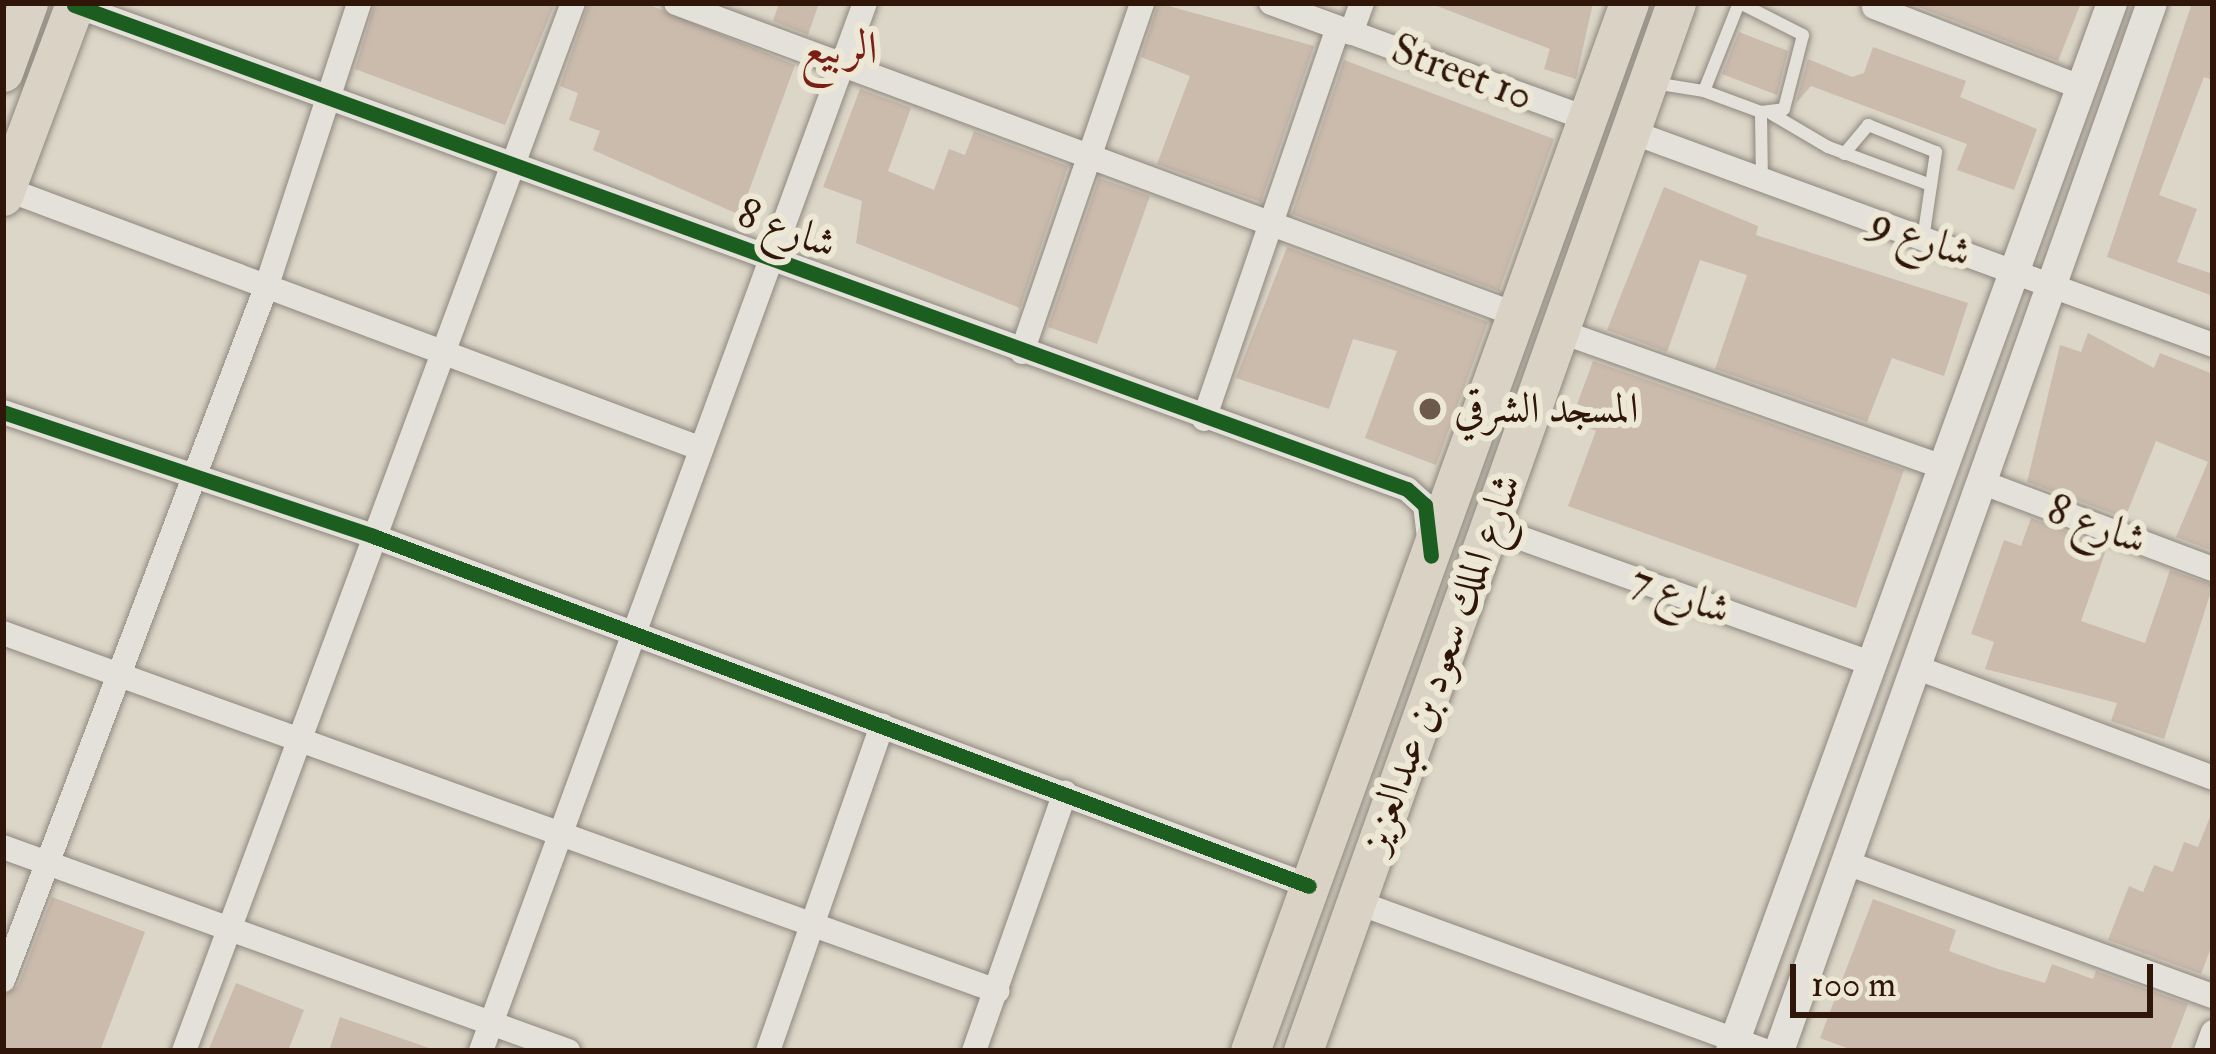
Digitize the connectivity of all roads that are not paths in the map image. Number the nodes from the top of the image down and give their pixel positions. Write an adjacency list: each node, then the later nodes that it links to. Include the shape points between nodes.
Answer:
1 (28, 3): 18 (main road)
2 (359, 3): 22 (street)
3 (573, 3): 28 (street)
4 (676, 3): 17 (street)
5 (866, 3): 17 (street)
6 (1142, 3): 27 (street)
7 (1271, 3): 16 (street, Street 10)
8 (1362, 3): 16 (street)
9 (1629, 3): 24 (main road, شارع الملك سعود بن عبدالعزيز)
10 (1676, 3): 19 (main road, شارع الملك سعود بن عبدالعزيز)
11 (1740, 3): 21 (lane); 23 (lane, via 1796,26 1806,46 1784,109)
12 (2112, 3): 20 (street)
13 (2152, 3): 37 (street)
14 (72, 4): 22 (street, شارع 8); 31 (main road)
15 (1874, 8): 20 (street)
16 (1345, 30): 24 (street, Street 10); 32 (street)
17 (843, 65): 27 (street); 34 (street)
18 (3, 72)
19 (1647, 82): 21 (lane); 25 (main road, شارع الملك سعود بن عبدالعزيز)
20 (2083, 88): 35 (street)
21 (1704, 91): 23 (lane)
22 (322, 99): 28 (street, شارع 8); 36 (street)
23 (1767, 113): 26 (lane); 29 (lane)
24 (1586, 118): 38 (main road, شارع الملك سعود بن عبدالعزيز)
25 (1629, 131): 29 (street, شارع 9); 39 (main road, شارع الملك سعود بن عبدالعزيز)
26 (1844, 154): 30 (lane); 30 (lane, via 1858,130 1880,127 1936,152)
27 (1089, 156): 32 (street); 42 (street)
28 (514, 164): 34 (street, شارع 8); 41 (street)
29 (1762, 180): 33 (street, شارع 9)
30 (1931, 184): 33 (lane)
31 (4, 192): 36 (street)
32 (1271, 224): 38 (street); 44 (street)
33 (1923, 239): 35 (street, شارع 9)
34 (768, 260): 42 (street, شارع 8); 45 (street)
35 (2014, 272): 37 (street, شارع 9); 46 (street)
36 (267, 285): 41 (street); 47 (street)
37 (2052, 285): 40 (street, شارع 9); 48 (street)
38 (1517, 315): 51 (main road, شارع الملك سعود بن عبدالعزيز)
39 (1559, 331): 46 (street); 49 (main road, شارع الملك سعود بن عبدالعزيز)
40 (2213, 345)
41 (445, 347): 45 (street); 50 (street)
42 (1022, 352): 44 (street, شارع 8)
43 (3, 412): 47 (street)
44 (1204, 419): 51 (street, شارع 8, via 1407,489 1425,505)
45 (699, 448): 53 (street)
46 (1944, 467): 55 (street)
47 (194, 473): 50 (street); 57 (street)
48 (1981, 482): 52 (street, شارع 8); 56 (street)
49 (1490, 527): 55 (street, شارع 7); 67 (main road, شارع الملك سعود بن عبدالعزيز)
50 (374, 536): 53 (street); 59 (street)
51 (1431, 556): 66 (main road, شارع الملك سعود بن عبدالعزيز)
52 (2213, 568)
53 (632, 632): 58 (street); 62 (street)
54 (3, 633): 57 (street)
55 (1872, 664): 75 (street)
56 (1916, 667): 60 (street); 64 (street)
57 (120, 670): 59 (street); 65 (street)
58 (883, 725): 61 (street); 68 (street)
59 (299, 738): 62 (street); 69 (street)
60 (2213, 778)
61 (1065, 793): 66 (street); 71 (street)
62 (560, 835): 68 (street); 73 (street)
63 (3, 847): 65 (street)
64 (1844, 862): 72 (street); 84 (street)
65 (48, 863): 69 (street); 70 (street)
66 (1309, 886): 81 (main road, شارع الملك سعود بن عبدالعزيز)
67 (1356, 902): 75 (street); 82 (main road, شارع الملك سعود بن عبدالعزيز)
68 (816, 925): 71 (street); 79 (street)
69 (230, 926): 73 (street); 76 (street)
70 (3, 980)
71 (997, 991): 80 (street)
72 (2213, 996)
73 (491, 1023): 77 (street); 78 (street)
74 (2213, 1032): 85 (street)
75 (1733, 1046): 83 (street)
76 (184, 1051)
77 (481, 1051)
78 (568, 1051)
79 (768, 1051)
80 (974, 1051)
81 (1250, 1051)
82 (1303, 1051)
83 (1766, 1051)
84 (1779, 1051)
85 (2206, 1051)

